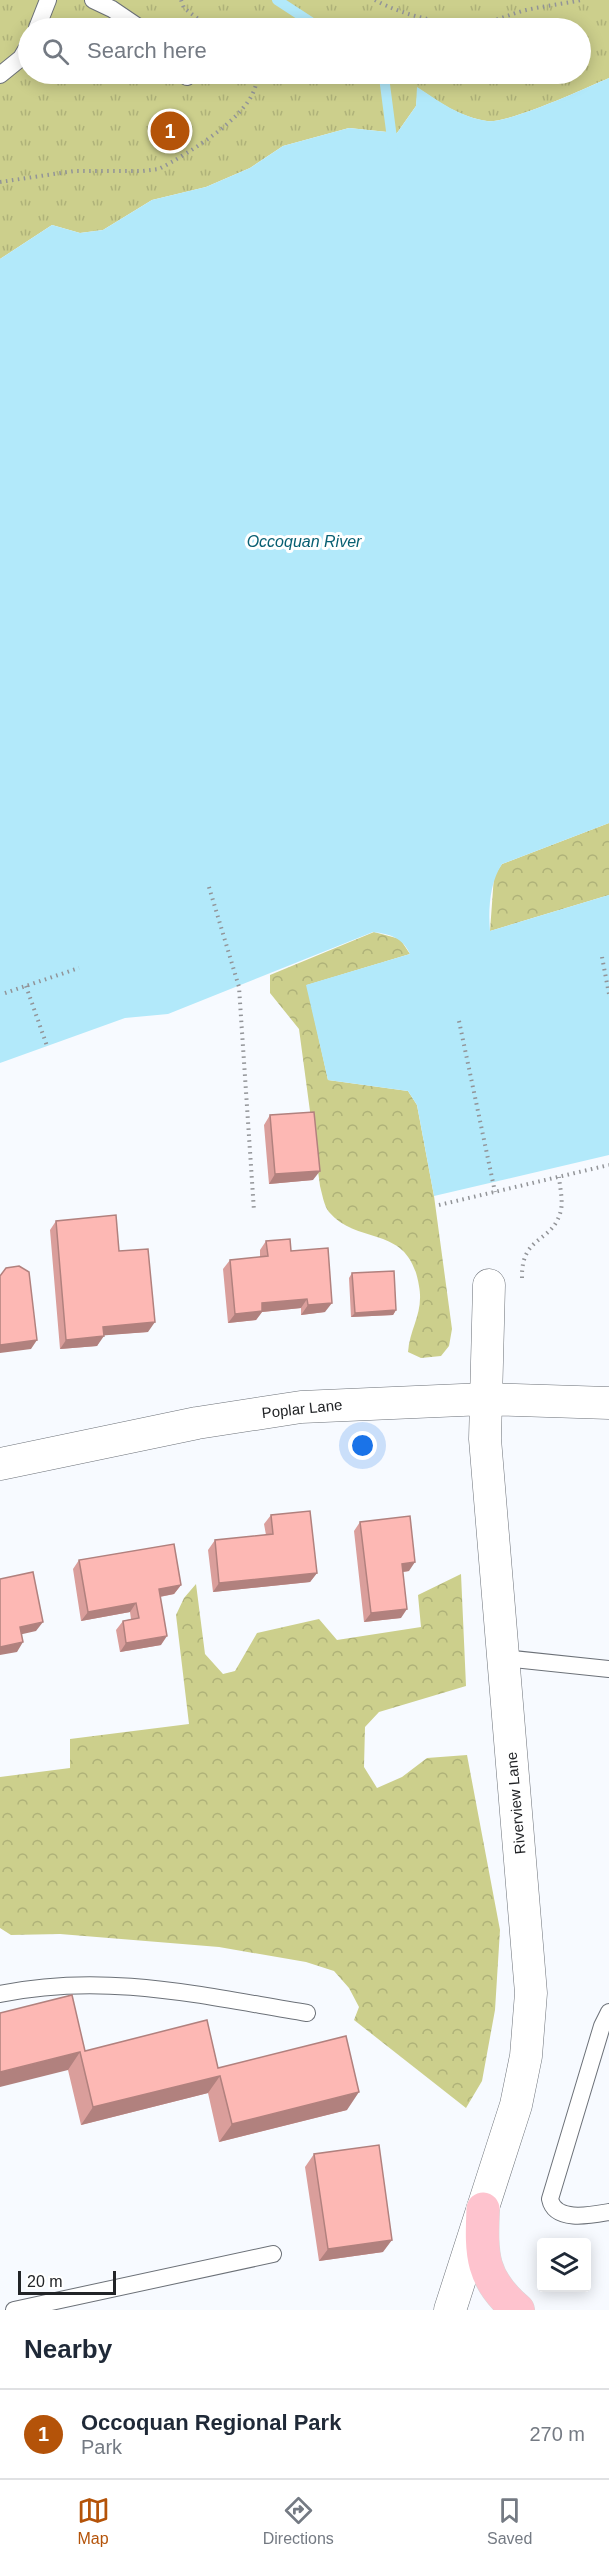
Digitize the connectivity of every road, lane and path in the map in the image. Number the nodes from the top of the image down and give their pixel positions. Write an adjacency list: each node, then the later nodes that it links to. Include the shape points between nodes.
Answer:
1 (48, 0): 6 (lane)
2 (93, 0): 7 (lane)
3 (181, 0): 8 (path, via 184,8)
4 (375, 0): 9 (path)
5 (581, 0): 10 (path)
6 (42, 18)
7 (125, 18)
8 (197, 18)
9 (422, 18)
10 (500, 18)
11 (18, 60): 12 (lane)
12 (0, 75)
13 (257, 84): 14 (path, via 238,115 159,169 74,171)
14 (0, 182)
15 (209, 888): 27 (path, via 239,987)
16 (602, 957): 20 (path)
17 (79, 968): 18 (path)
18 (26, 986): 19 (path); 22 (path)
19 (5, 993)
20 (609, 994)
21 (459, 1021): 25 (path)
22 (47, 1046)
23 (609, 1165): 24 (path)
24 (559, 1177): 25 (path); 29 (path, via 559,1217 528,1248 522,1260)
25 (495, 1192): 26 (path)
26 (439, 1205)
27 (254, 1211)
28 (489, 1285): 30 (street, Riverview Lane)
29 (523, 1289)
30 (485, 1399): 31 (street, Poplar Lane); 32 (street, Poplar Lane, via 301,1407 197,1423); 33 (street, Riverview Lane)
31 (609, 1403)
32 (0, 1464)
33 (504, 1658): 34 (lane); 38 (street, Riverview Lane, via 531,1993 526,2056 516,2105)
34 (609, 1670)
35 (0, 1994): 37 (lane, via 39,1986 99,1983)
36 (609, 2012): 39 (lane, via 550,2199 554,2208 568,2215)
37 (306, 2013)
38 (483, 2209): 42 (street, Riverview Lane); 43 (highway, via 484,2264 492,2284)
39 (609, 2212)
40 (273, 2253): 41 (lane)
41 (14, 2310)
42 (450, 2310)
43 (518, 2310)

